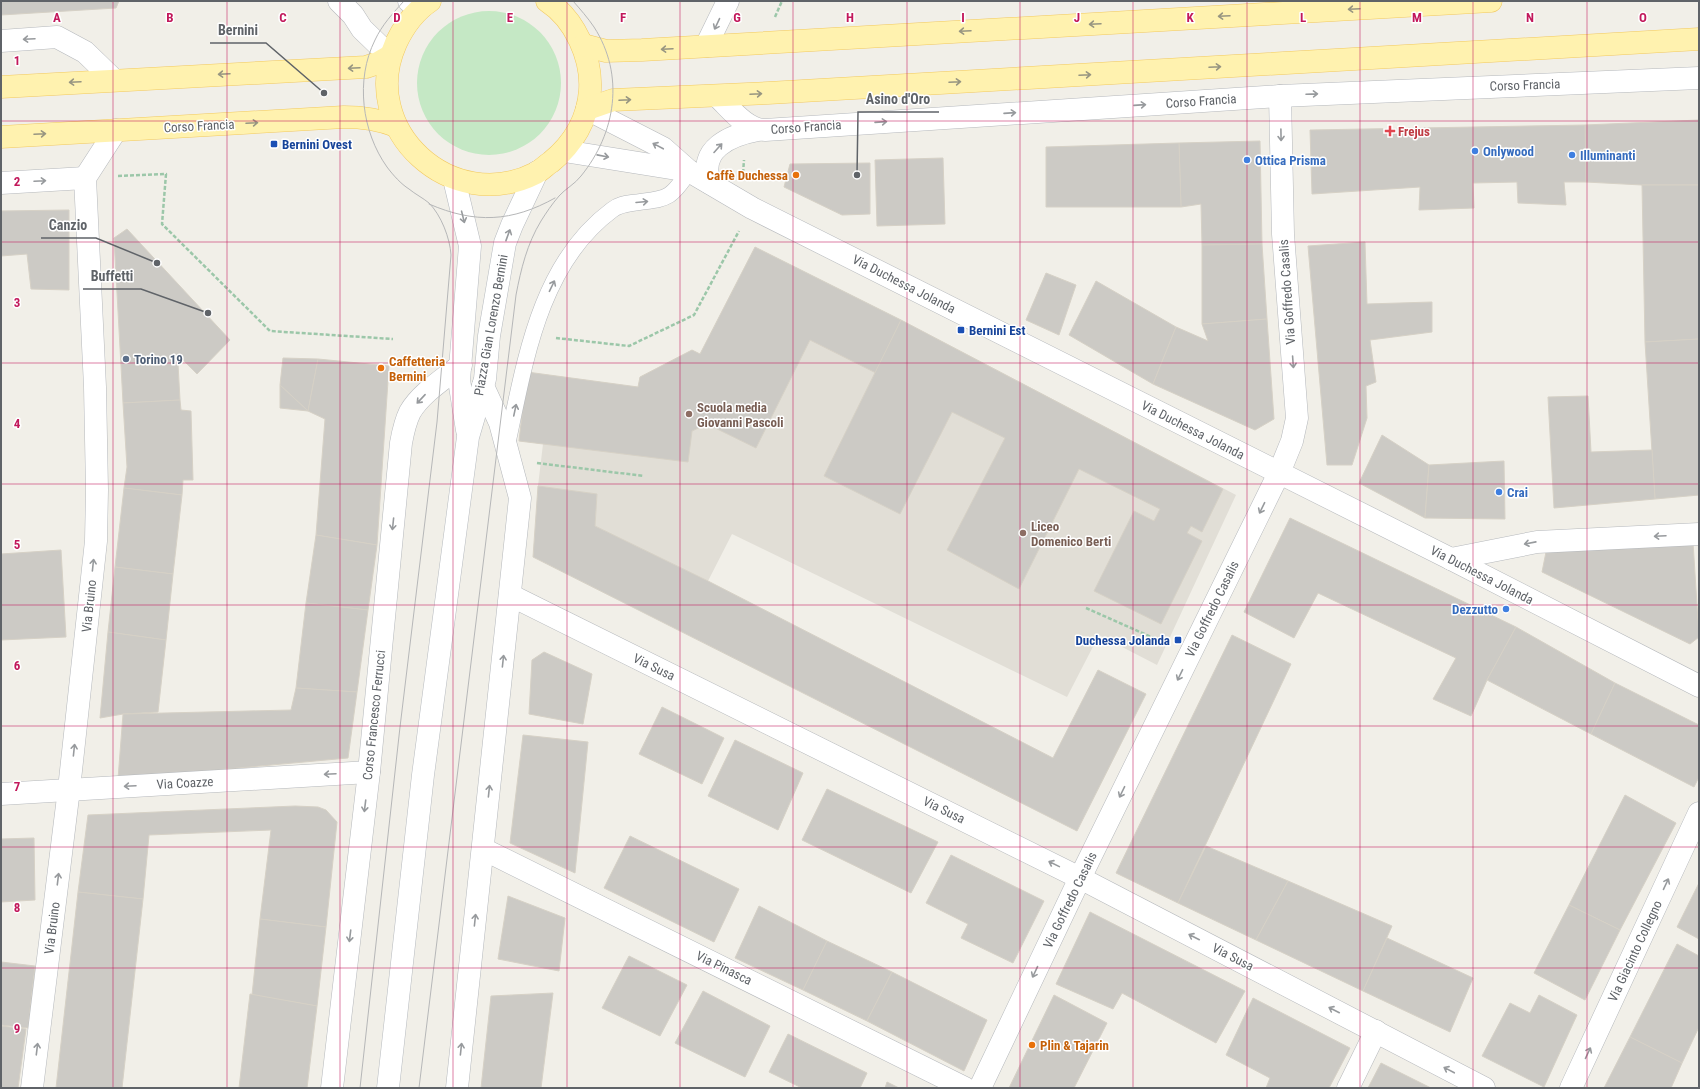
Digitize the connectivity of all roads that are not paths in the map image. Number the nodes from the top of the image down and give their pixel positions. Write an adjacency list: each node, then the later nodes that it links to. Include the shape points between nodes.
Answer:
1 (339, 1): 10 (street, via 362,29)
2 (548, 1): 8 (main road, Piazza Gian Lorenzo Bernini, via 571,24)
3 (728, 1): 9 (street, one-way to 9)
4 (1491, 1): 9 (main road, one-way to 9)
5 (421, 3): 10 (main road, Piazza Gian Lorenzo Bernini, via 403,29)
6 (1699, 39): 14 (main road, one-way to 6)
7 (1, 41): 12 (street, one-way to 7, via 86,52 57,37)
8 (583, 45): 9 (main road, one-way to 8, via 606,51); 16 (main road, Piazza Gian Lorenzo Bernini, via 588,64 590,90)
9 (706, 46)
10 (390, 56): 12 (main road, one-way to 12, via 366,67); 17 (main road, Piazza Gian Lorenzo Bernini, via 387,95)
11 (1699, 78): 15 (street, Corso Francia, one-way to 11)
12 (114, 80): 13 (main road, one-way to 13)
13 (1, 87)
14 (717, 96): 16 (main road, one-way to 14, via 613,100); 19 (street, Corso Francia)
15 (1280, 96): 19 (street, Corso Francia, one-way to 15); 32 (street, Via Goffredo Casalis, one-way to 32, via 1283,234 1297,418 1292,441)
16 (587, 109): 21 (main road, Piazza Gian Lorenzo Bernini, via 578,132); 22 (street, Via Duchessa Jolanda, one-way to 16, via 663,148)
17 (396, 126): 18 (main road, Corso Francia, one-way to 17, via 344,117 380,120); 25 (main road, Piazza Gian Lorenzo Bernini, via 407,144 428,164)
18 (116, 130): 20 (main road, Corso Francia, one-way to 18); 24 (street)
19 (758, 130): 27 (street, one-way to 19, via 707,176 708,163 716,148 735,135)
20 (1, 137)
21 (564, 151): 22 (street, Via Duchessa Jolanda, one-way to 22); 23 (main road, Piazza Gian Lorenzo Bernini)
22 (688, 171): 27 (street, Via Duchessa Jolanda); 31 (lane, one-way to 22, via 532,335 551,286 568,256 582,238 614,209 623,204 659,200 667,196 674,191)
23 (537, 172): 25 (main road, Piazza Gian Lorenzo Bernini, via 510,182 482,185); 29 (street, Piazza Gian Lorenzo Bernini, one-way to 23, via 505,243)
24 (85, 178): 26 (street, one-way to 24); 38 (street, Via Bruino, one-way to 24, via 96,540 94,387)
25 (454, 179): 28 (street, Piazza Gian Lorenzo Bernini, one-way to 28, via 470,246)
26 (1, 183)
27 (710, 183): 32 (street, Via Duchessa Jolanda, via 752,208)
28 (461, 365): 30 (street, Piazza Gian Lorenzo Bernini, via 459,380); 37 (street, Corso Francesco Ferrucci, one-way to 37, via 420,399 410,412 404,427)
29 (483, 386): 30 (street, Piazza Gian Lorenzo Bernini); 31 (street, via 500,423)
30 (468, 437): 46 (street, via 423,775)
31 (508, 454): 35 (street, via 520,498)
32 (1279, 473): 34 (street, Via Duchessa Jolanda); 42 (street, Via Goffredo Casalis, one-way to 42)
33 (1699, 534): 34 (street, one-way to 34, via 1537,542)
34 (1451, 559): 36 (street, Via Duchessa Jolanda)
35 (510, 595): 41 (street, one-way to 35); 42 (street, Via Susa, one-way to 35)
36 (1699, 686)
37 (369, 772): 38 (street, Via Coazze, one-way to 38); 45 (street, Corso Francesco Ferrucci, one-way to 45)
38 (70, 789): 39 (street, Via Coazze); 44 (street, Via Bruino, one-way to 38)
39 (1, 794)
40 (1699, 813): 52 (street, Via Giacinto Collegno, one-way to 40)
41 (483, 849): 47 (street, one-way to 41); 48 (street, Via Pinasca)
42 (1080, 878): 43 (street, Via Susa, one-way to 42); 49 (street, Via Goffredo Casalis, one-way to 49)
43 (1376, 1032): 50 (street); 51 (street, Via Susa, one-way to 43)
44 (32, 1088)
45 (332, 1088)
46 (388, 1088)
47 (457, 1088)
48 (965, 1088)
49 (980, 1088)
50 (1348, 1088)
51 (1484, 1088)
52 (1571, 1088)

